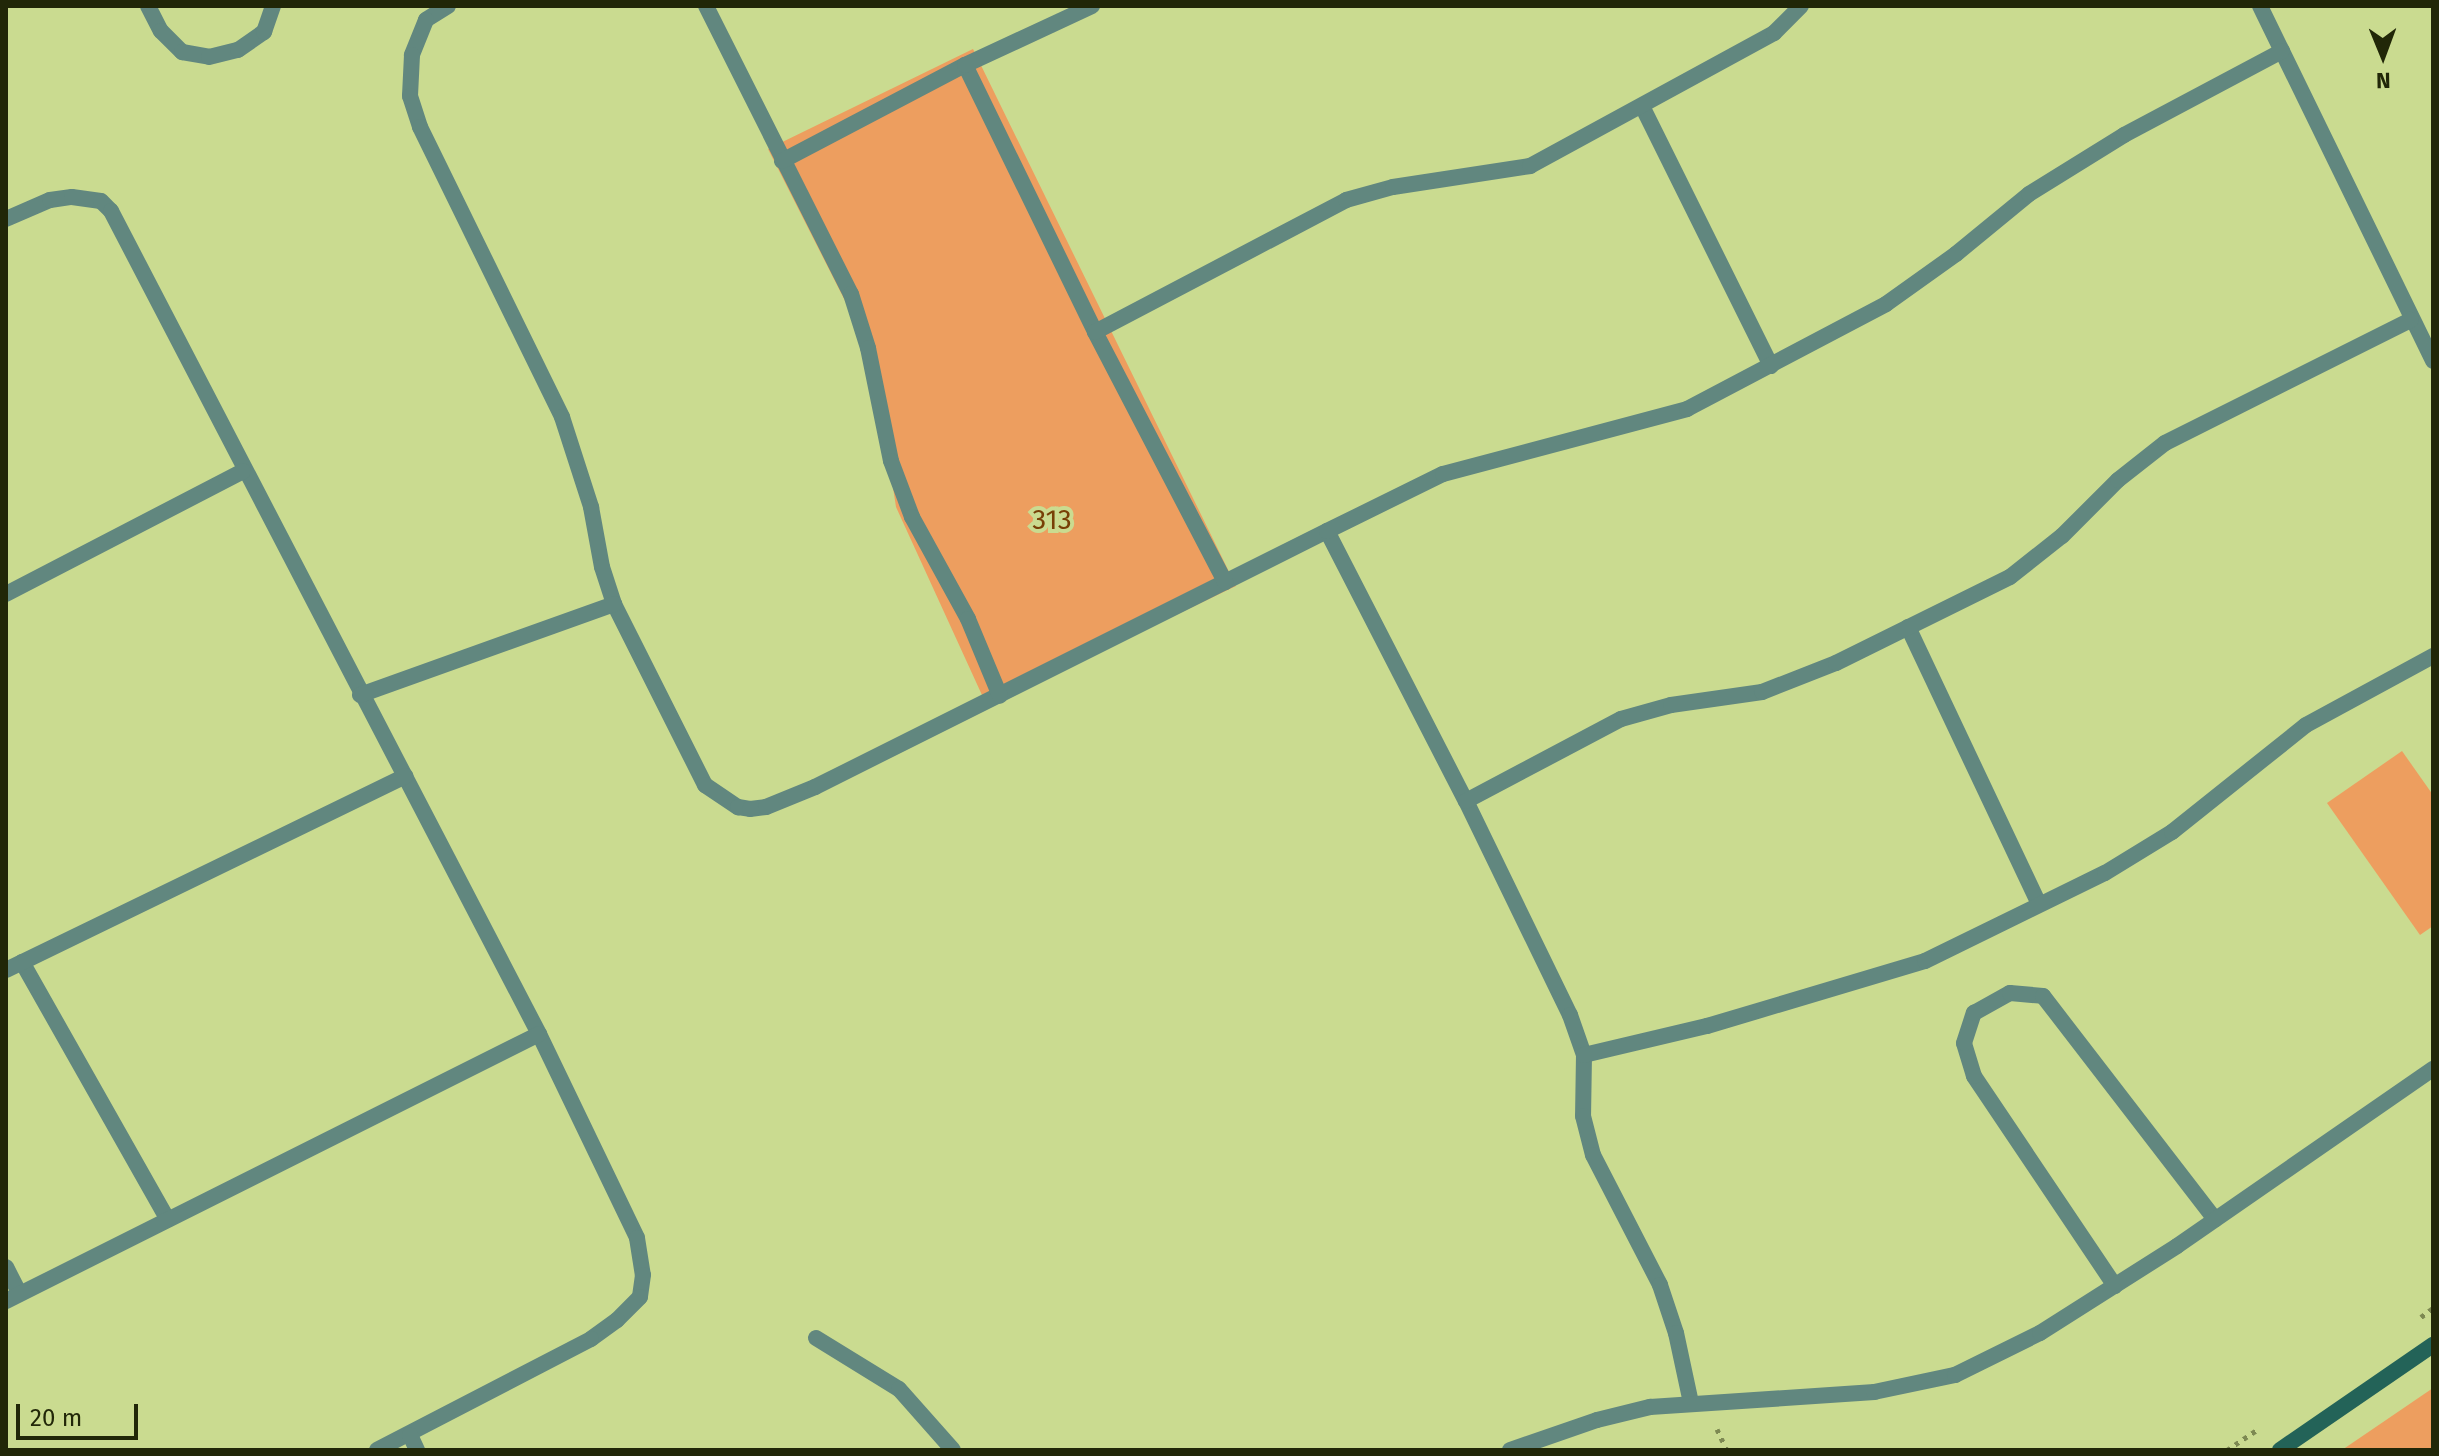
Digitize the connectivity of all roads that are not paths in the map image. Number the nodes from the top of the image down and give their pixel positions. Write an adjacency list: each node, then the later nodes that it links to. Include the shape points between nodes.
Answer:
1 (148, 6): 2 (street, via 161,31 182,52 209,57 238,50 264,32)
2 (273, 6)
3 (448, 6): 21 (street, via 426,20 417,36 408,74 410,96 420,127 562,417)
4 (706, 6): 11 (street)
5 (1092, 6): 9 (street)
6 (1801, 6): 10 (street, via 1774,33)
7 (2260, 6): 8 (street)
8 (2282, 51): 13 (street); 16 (street, via 2124,135 2029,194 1886,304)
9 (965, 65): 11 (street); 14 (street)
10 (1643, 108): 14 (street, via 1530,166 1393,187 1346,200); 16 (street)
11 (782, 161): 25 (street, via 851,294 891,461 912,517 968,619)
12 (6, 219): 17 (street, via 50,200 72,197 101,201 111,211)
13 (2411, 320): 15 (street); 22 (street, via 2165,443 2010,577)
14 (1095, 332): 19 (street)
15 (2433, 361)
16 (1771, 366): 18 (street, via 1687,409 1443,474)
17 (243, 471): 20 (street); 24 (street)
18 (1327, 531): 19 (street); 27 (street)
19 (1225, 582): 25 (street)
20 (6, 594)
21 (614, 604): 24 (street); 25 (street, via 705,785 738,807 766,807 815,787)
22 (1908, 627): 27 (street, via 1762,692 1671,705 1621,719); 28 (street)
23 (2433, 656): 28 (street, via 2306,725 2172,832 2105,873)
24 (360, 695): 26 (street)
25 (1000, 696)
26 (405, 776): 29 (street); 30 (street)
27 (1466, 801): 31 (street, via 1570,1015)
28 (2039, 904): 31 (street, via 1925,961 1707,1026)
29 (14, 966): 34 (street)
30 (539, 1034): 34 (street); 41 (street, via 637,1238 643,1275 640,1297 591,1339)
31 (1584, 1055): 40 (street, via 1583,1116 1593,1155 1660,1285)
32 (2433, 1069): 33 (street)
33 (2215, 1219): 36 (street); 36 (street, via 2043,996 2010,993 1974,1013 1964,1043 1974,1076)
34 (168, 1220): 37 (street)
35 (6, 1267): 37 (street)
36 (2115, 1286): 40 (street, via 2040,1333 1955,1375 1874,1392)
37 (13, 1297)
38 (816, 1338): 43 (street, via 899,1389)
39 (2433, 1345): 45 (main road)
40 (1691, 1403): 44 (street, via 1597,1420)
41 (414, 1442): 42 (street)
42 (377, 1450)
43 (953, 1450)
44 (1510, 1450)
45 (2280, 1450)

